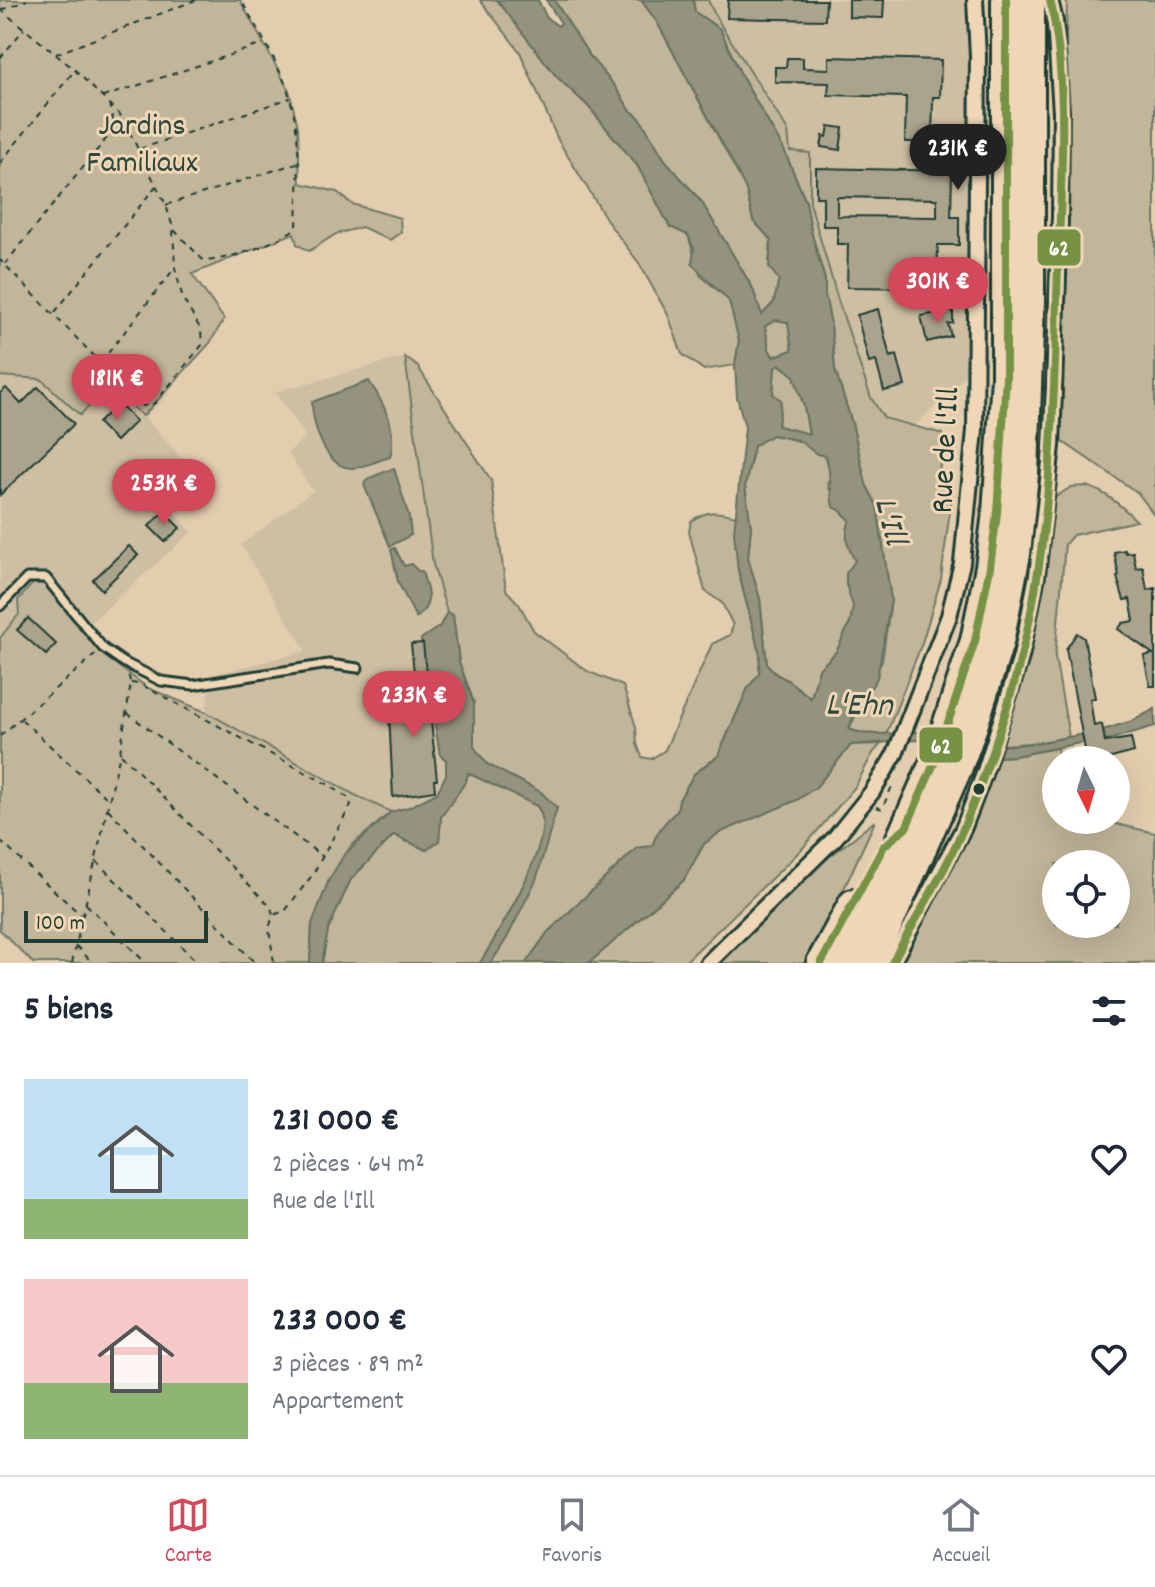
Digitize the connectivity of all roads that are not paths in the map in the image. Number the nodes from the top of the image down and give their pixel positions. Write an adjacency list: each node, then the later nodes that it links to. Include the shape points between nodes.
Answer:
1 (975, 0): 13 (street, Rue de l'Ill, via 975,430 962,563 949,616 914,711 872,792 835,838)
2 (992, 0): 6 (highway, via 996,142)
3 (1006, 0): 6 (highway)
4 (1030, 0): 7 (highway)
5 (1049, 0): 7 (highway, via 1041,271 1040,286); 10 (street, via 1061,112 1052,446 1021,657)
6 (1006, 169): 10 (highway, via 1006,378 997,513 975,641)
7 (1030, 301): 10 (highway, via 1016,554 999,642)
8 (0, 606): 9 (lane, via 27,578 46,578 103,648 161,681 193,685 329,664)
9 (358, 668)
10 (974, 725): 11 (highway); 11 (street)
11 (959, 767): 12 (highway); 16 (highway); 17 (street, via 964,827)
12 (906, 828): 14 (highway, via 884,846); 15 (highway)
13 (708, 963)
14 (821, 963)
15 (846, 963)
16 (871, 963)
17 (892, 963)

